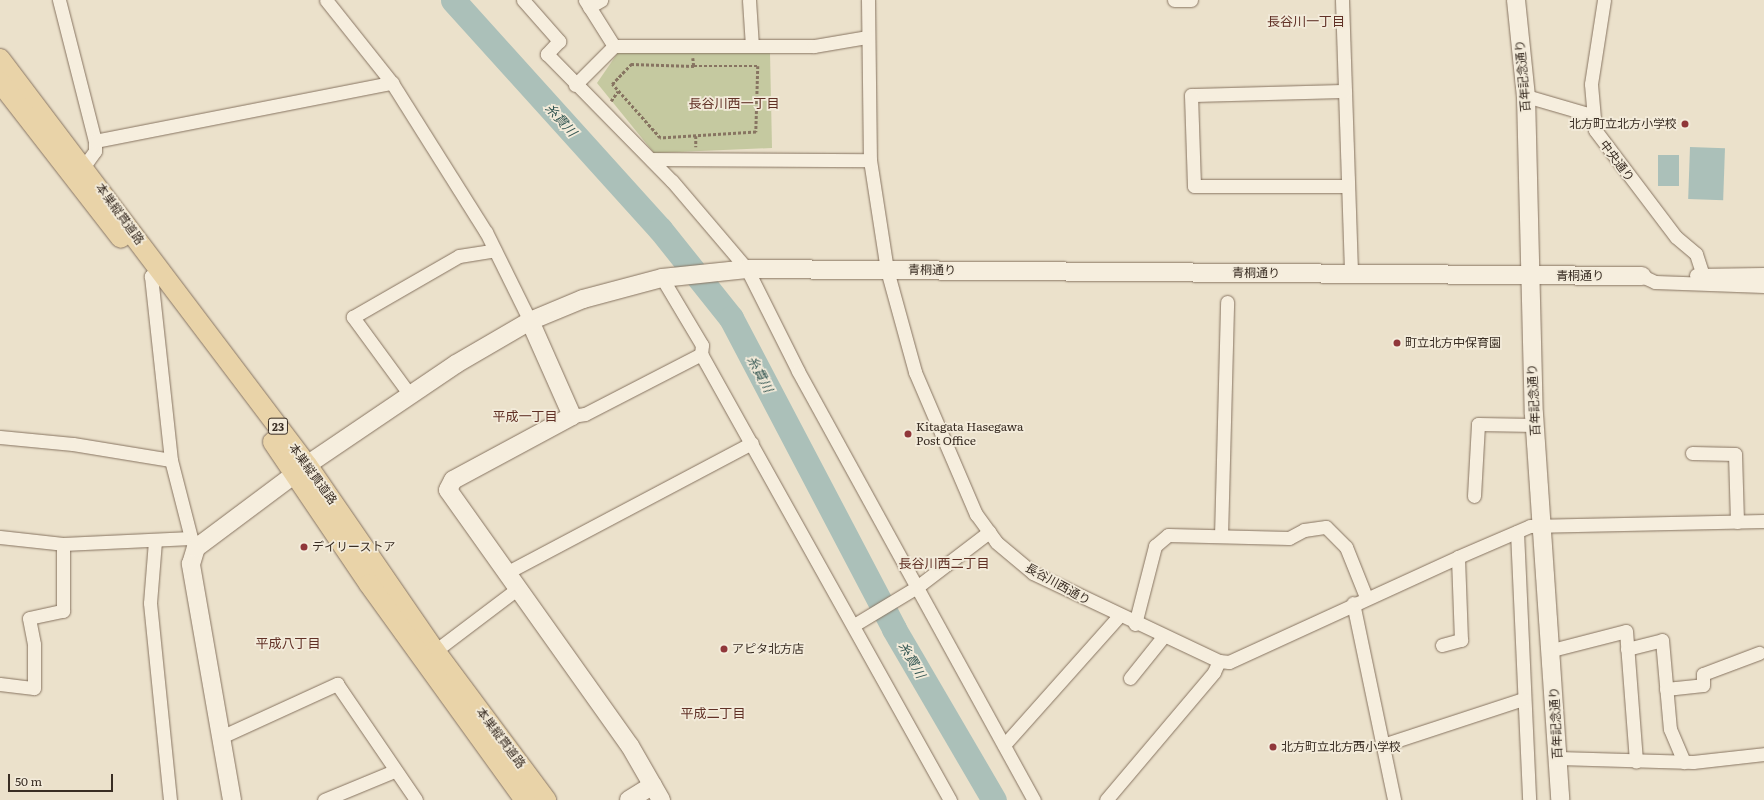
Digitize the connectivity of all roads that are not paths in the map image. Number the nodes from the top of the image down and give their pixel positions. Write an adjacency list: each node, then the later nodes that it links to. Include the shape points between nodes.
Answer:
1 (59, 0): 23 (street)
2 (326, 0): 18 (street)
3 (523, 0): 19 (street, via 559,41 547,54)
4 (601, 0): 12 (street)
5 (750, 0): 15 (street)
6 (868, 0): 13 (street, 長谷川西通り)
7 (1174, 0): 8 (street)
8 (1191, 0)
9 (1342, 0): 20 (street)
10 (1516, 0): 21 (street, 百年記念通り)
11 (1604, 0): 22 (street, 中央通り, via 1592,78)
12 (587, 4): 14 (street)
13 (867, 37): 15 (street, via 814,46); 25 (street, 長谷川西通り)
14 (614, 46): 15 (street); 19 (street)
15 (752, 46)
16 (0, 59): 26 (main road, 本巣縦貫道路 / 23)
17 (0, 82): 31 (main road, 本巣縦貫道路 / 23)
18 (392, 84): 23 (street); 28 (street)
19 (575, 85): 24 (street)
20 (1345, 91): 27 (street); 27 (street, via 1191,95 1194,186)
21 (1526, 96): 22 (street); 35 (street, 百年記念通り)
22 (1591, 115): 34 (street, 中央通り, via 1603,144 1676,237 1696,254)
23 (95, 141): 26 (street, via 95,151)
24 (651, 159): 25 (street); 29 (street, via 726,240)
25 (870, 160): 30 (street, 長谷川西通り)
26 (84, 166): 31 (main road, 本巣縦貫道路 / 23)
27 (1348, 186): 32 (street)
28 (495, 250): 40 (street); 42 (street, via 459,256 353,317)
29 (747, 269): 30 (street, 青桐通り); 37 (street, 青桐通り); 64 (street)
30 (887, 270): 32 (street, 青桐通り); 54 (street, 長谷川西通り, via 915,372 958,478)
31 (156, 273): 48 (street); 49 (main road, 本巣縦貫道路 / 23)
32 (1351, 274): 35 (street, 青桐通り)
33 (1764, 274): 34 (street, 青桐通り)
34 (1703, 275): 36 (street, 青桐通り)
35 (1529, 276): 36 (street, 青桐通り); 44 (street, 百年記念通り)
36 (1642, 276): 38 (street, via 1655,282)
37 (662, 278): 40 (street, 青桐通り, via 621,286); 41 (street, via 702,344)
38 (1764, 286)
39 (1226, 302): 56 (street)
40 (530, 321): 42 (street, 青桐通り, via 492,341); 43 (street)
41 (701, 354): 43 (street, via 585,414); 46 (street)
42 (410, 395): 49 (street, 青桐通り)
43 (572, 416): 62 (street, via 448,486 449,493)
44 (1535, 424): 50 (street, via 1478,424); 53 (street, 百年記念通り)
45 (0, 437): 48 (street, via 73,444)
46 (752, 443): 62 (street); 68 (street)
47 (1692, 453): 52 (street, via 1735,454)
48 (171, 460): 59 (street)
49 (301, 469): 59 (street, 青桐通り); 74 (main road, 本巣縦貫道路 / 23); 94 (main road, 本巣縦貫道路 / 23, via 369,584)
50 (1474, 496)
51 (1764, 521): 52 (street)
52 (1737, 522): 53 (street)
53 (1544, 525): 55 (street); 73 (street, 百年記念通り)
54 (989, 532): 64 (street); 67 (street, 長谷川西通り, via 1033,573)
55 (1517, 532): 61 (street); 80 (street)
56 (1221, 536): 65 (street, via 1289,538 1304,530 1326,526 1346,547); 69 (street, via 1168,535 1161,539 1155,546)
57 (0, 537): 60 (street)
58 (155, 541): 59 (street); 60 (street); 90 (street, via 150,604)
59 (193, 543): 81 (street, via 191,564)
60 (63, 544): 78 (street, via 63,611 29,618 34,644 34,688)
61 (1458, 557): 65 (street); 71 (street, via 1461,640)
62 (506, 573): 63 (street)
63 (517, 589): 74 (street); 89 (street, via 630,746)
64 (914, 589): 68 (street); 82 (street)
65 (1366, 597): 66 (street)
66 (1352, 603): 76 (street, via 1229,662); 83 (street)
67 (1118, 616): 69 (street, 長谷川西通り); 82 (street)
68 (857, 623): 97 (street)
69 (1135, 624): 70 (street, 長谷川西通り)
70 (1163, 637): 76 (street, 長谷川西通り); 77 (street)
71 (1442, 645)
72 (1627, 649): 73 (street, via 1626,631); 79 (street, via 1662,640); 86 (street)
73 (1552, 650): 85 (street, 百年記念通り)
74 (435, 651): 95 (main road, 本巣縦貫道路 / 23)
75 (1759, 653): 79 (street, via 1703,674 1703,685)
76 (1219, 661): 99 (street, via 1214,672)
77 (1130, 678)
78 (0, 684)
79 (1666, 689): 87 (street, via 1670,729)
80 (1523, 699): 83 (street); 101 (street)
81 (221, 737): 88 (street, via 337,684); 91 (street)
82 (1004, 745): 98 (street)
83 (1383, 745): 100 (street)
84 (1764, 754): 87 (street)
85 (1558, 758): 86 (street); 102 (street, 百年記念通り)
86 (1636, 762): 87 (street)
87 (1684, 762)
88 (394, 771): 92 (street); 93 (street)
89 (657, 792): 96 (street)
90 (170, 800)
91 (232, 800)
92 (324, 800)
93 (416, 800)
94 (525, 800)
95 (546, 800)
96 (629, 800)
97 (950, 800)
98 (1034, 800)
99 (1106, 800)
100 (1394, 800)
101 (1528, 800)
102 (1560, 800)

